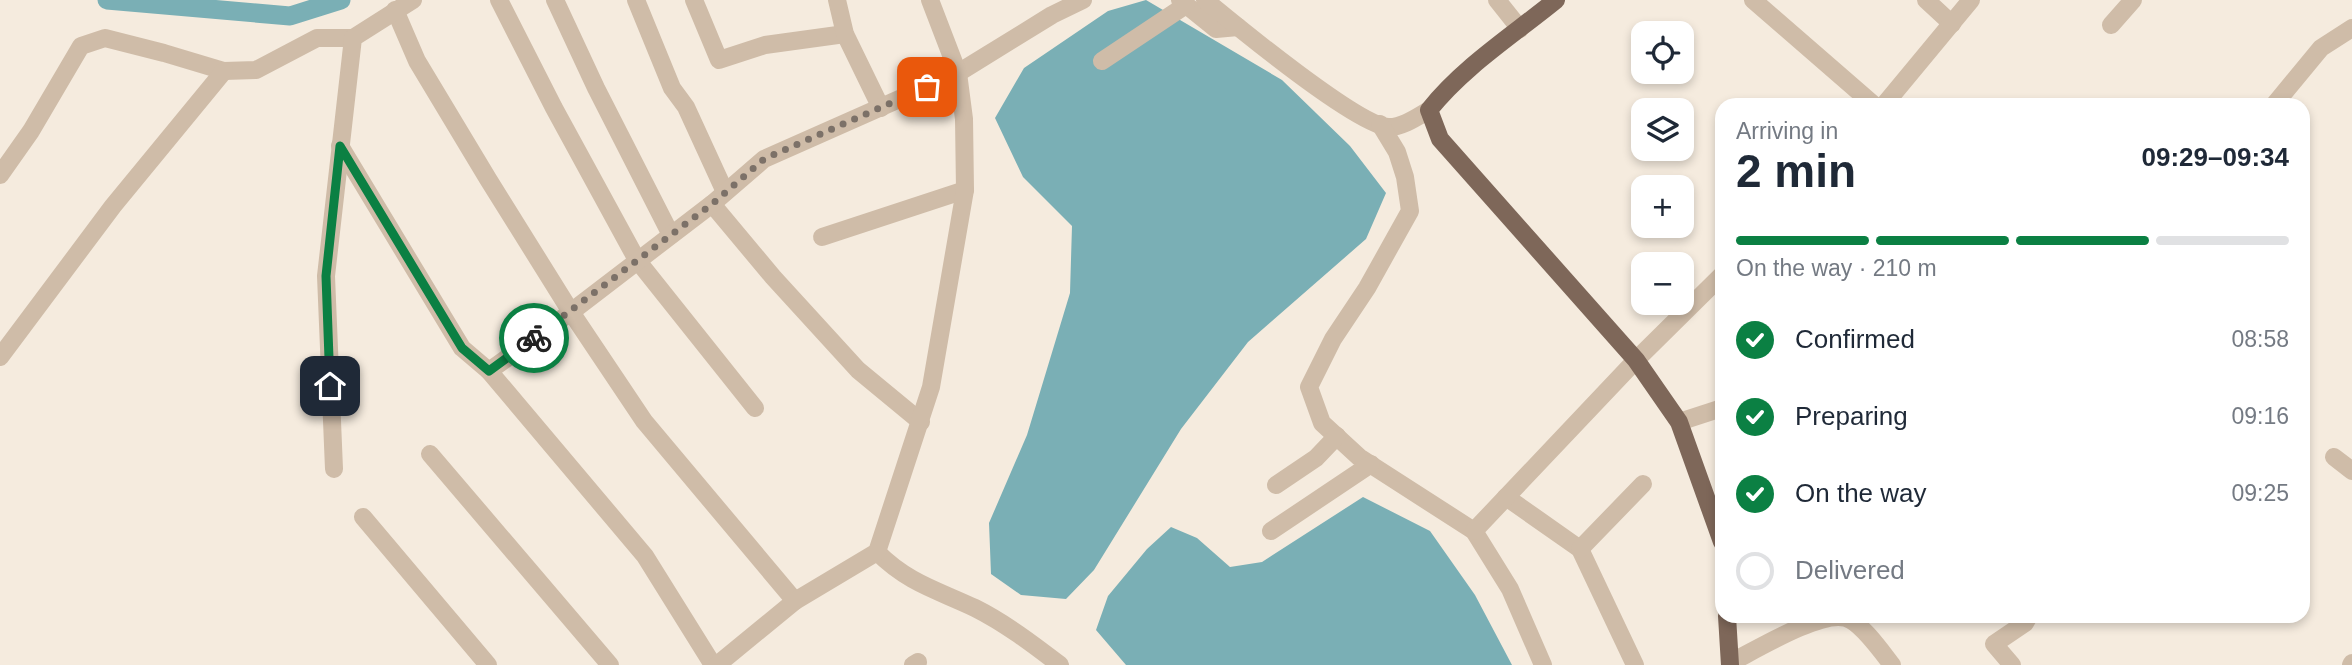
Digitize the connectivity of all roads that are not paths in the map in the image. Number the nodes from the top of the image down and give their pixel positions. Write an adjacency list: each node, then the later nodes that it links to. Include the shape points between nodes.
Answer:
1 (413, 0): 17 (street)
2 (499, 0): 40 (street)
3 (555, 0): 38 (street)
4 (636, 0): 37 (street, via 672,88 686,107)
5 (694, 0): 23 (street, via 719,60 765,45)
6 (837, 0): 23 (street)
7 (930, 0): 27 (street)
8 (1083, 0): 27 (street)
9 (1205, 0): 20 (street)
10 (1497, 0): 22 (street)
11 (1556, 0): 22 (main road)
12 (1753, 0): 28 (street)
13 (1926, 0): 18 (street)
14 (1971, 0): 18 (street)
15 (2133, 0): 19 (street)
16 (1183, 3): 20 (street, via 1216,29); 25 (street)
17 (395, 10): 24 (street); 42 (street, via 417,61)
18 (1952, 24): 29 (street)
19 (2111, 25)
20 (1238, 27): 33 (street, via 1357,116)
21 (2352, 28): 30 (street, via 2321,48)
22 (1520, 29): 32 (main road, via 1442,93)
23 (845, 34): 31 (street)
24 (353, 38): 26 (street, via 317,38 256,70); 34 (street)
25 (1102, 61)
26 (224, 71): 35 (street, via 105,38 81,46); 43 (street, via 113,206)
27 (958, 73): 31 (street); 36 (street)
28 (1866, 98)
29 (1890, 98)
30 (2280, 98)
31 (881, 108): 37 (street, via 764,159)
32 (1429, 110): 33 (street, via 1398,125); 44 (main road, via 1440,139)
33 (1380, 124): 50 (street, via 1397,152 1410,211 1309,387 1322,423)
34 (340, 146): 45 (street, via 462,348); 54 (street, via 326,276)
35 (0, 175)
36 (965, 190): 39 (street); 48 (street)
37 (718, 198): 38 (street); 48 (street, via 773,277 858,370)
38 (671, 235): 40 (street)
39 (822, 237)
40 (637, 260): 42 (street); 46 (street)
41 (1715, 282): 44 (street)
42 (571, 312): 45 (street); 65 (street, via 644,421)
43 (0, 357)
44 (1636, 360): 49 (main road); 58 (street)
45 (489, 371): 73 (street, via 645,556)
46 (755, 408)
47 (1715, 410): 49 (street)
48 (921, 422): 64 (street)
49 (1679, 422): 60 (main road)
50 (1336, 436): 53 (street); 57 (street, via 1316,458)
51 (430, 454): 72 (street)
52 (2334, 457): 55 (street)
53 (1371, 464): 61 (street); 62 (street)
54 (334, 469)
55 (2352, 471)
56 (1643, 484): 63 (street)
57 (1276, 485)
58 (1506, 497): 62 (street); 63 (street)
59 (363, 517): 71 (street)
60 (1715, 522)
61 (1271, 531)
62 (1474, 531): 75 (street, via 1510,589)
63 (1580, 549): 76 (street)
64 (877, 552): 65 (street); 74 (street, via 894,569 976,608)
65 (795, 601): 73 (street)
66 (1727, 623): 70 (main road)
67 (1812, 623): 70 (street)
68 (1854, 623): 77 (street)
69 (2025, 623): 78 (street, via 1994,645)
70 (1729, 664)
71 (488, 665)
72 (610, 665)
73 (715, 665)
74 (1060, 665)
75 (1543, 665)
76 (1635, 665)
77 (1892, 665)
78 (2012, 665)

